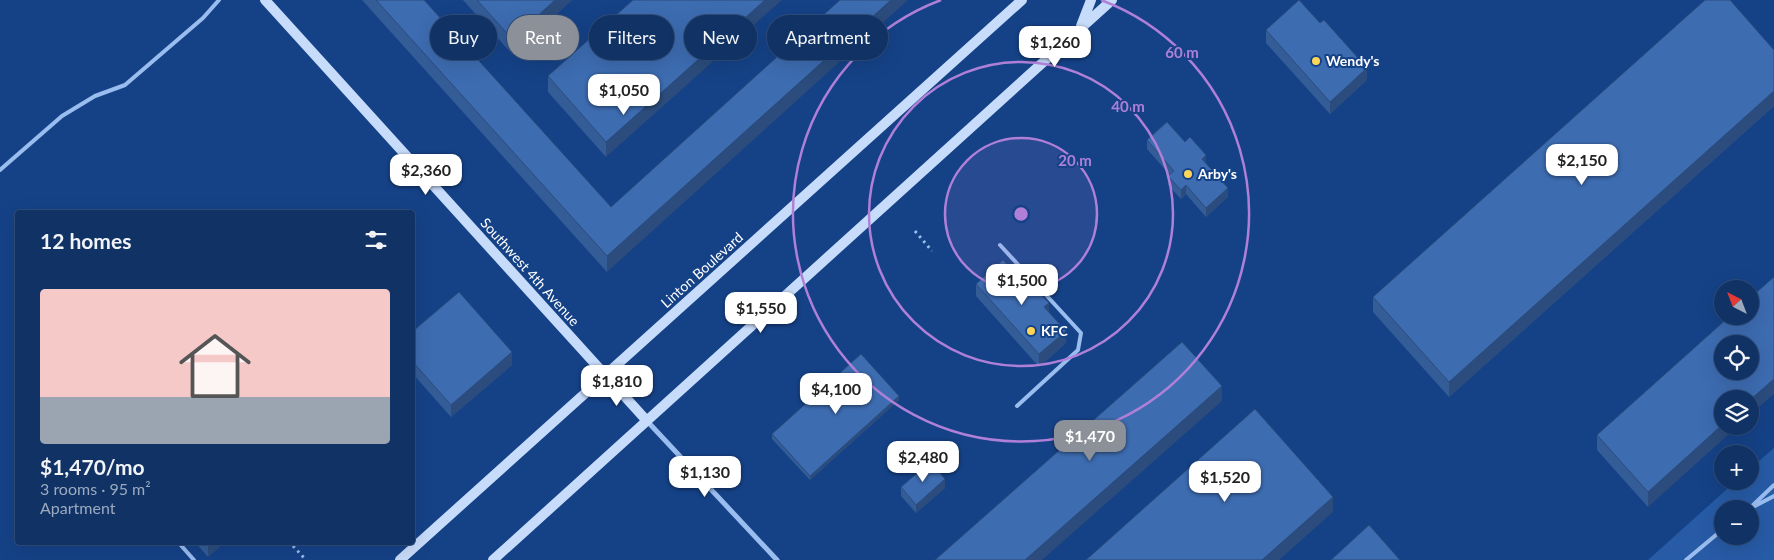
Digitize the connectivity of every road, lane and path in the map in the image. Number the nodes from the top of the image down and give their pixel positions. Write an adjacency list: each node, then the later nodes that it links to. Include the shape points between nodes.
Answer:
1 (219, 0): 7 (lane, via 203,18 125,85 95,96 62,116)
2 (265, 0): 11 (main road, Southwest 4th Avenue)
3 (1022, 0): 11 (main road, Linton Boulevard)
4 (1091, 0): 6 (main road)
5 (1112, 0): 6 (main road)
6 (1080, 29): 13 (main road)
7 (0, 170)
8 (915, 231): 10 (path)
9 (1000, 245): 12 (lane, via 1081,333 1078,350)
10 (932, 251)
11 (605, 376): 13 (main road, Southwest 4th Avenue); 23 (main road, Linton Boulevard)
12 (1017, 406)
13 (647, 421): 24 (main road); 25 (street, Southwest 4th Avenue)
14 (1774, 485): 16 (lane)
15 (1774, 496): 17 (lane)
16 (1758, 500)
17 (1759, 504)
18 (1714, 537): 26 (lane)
19 (181, 545): 21 (lane)
20 (293, 546): 22 (path)
21 (194, 560)
22 (306, 560)
23 (400, 560)
24 (493, 560)
25 (777, 560)
26 (1686, 560)

